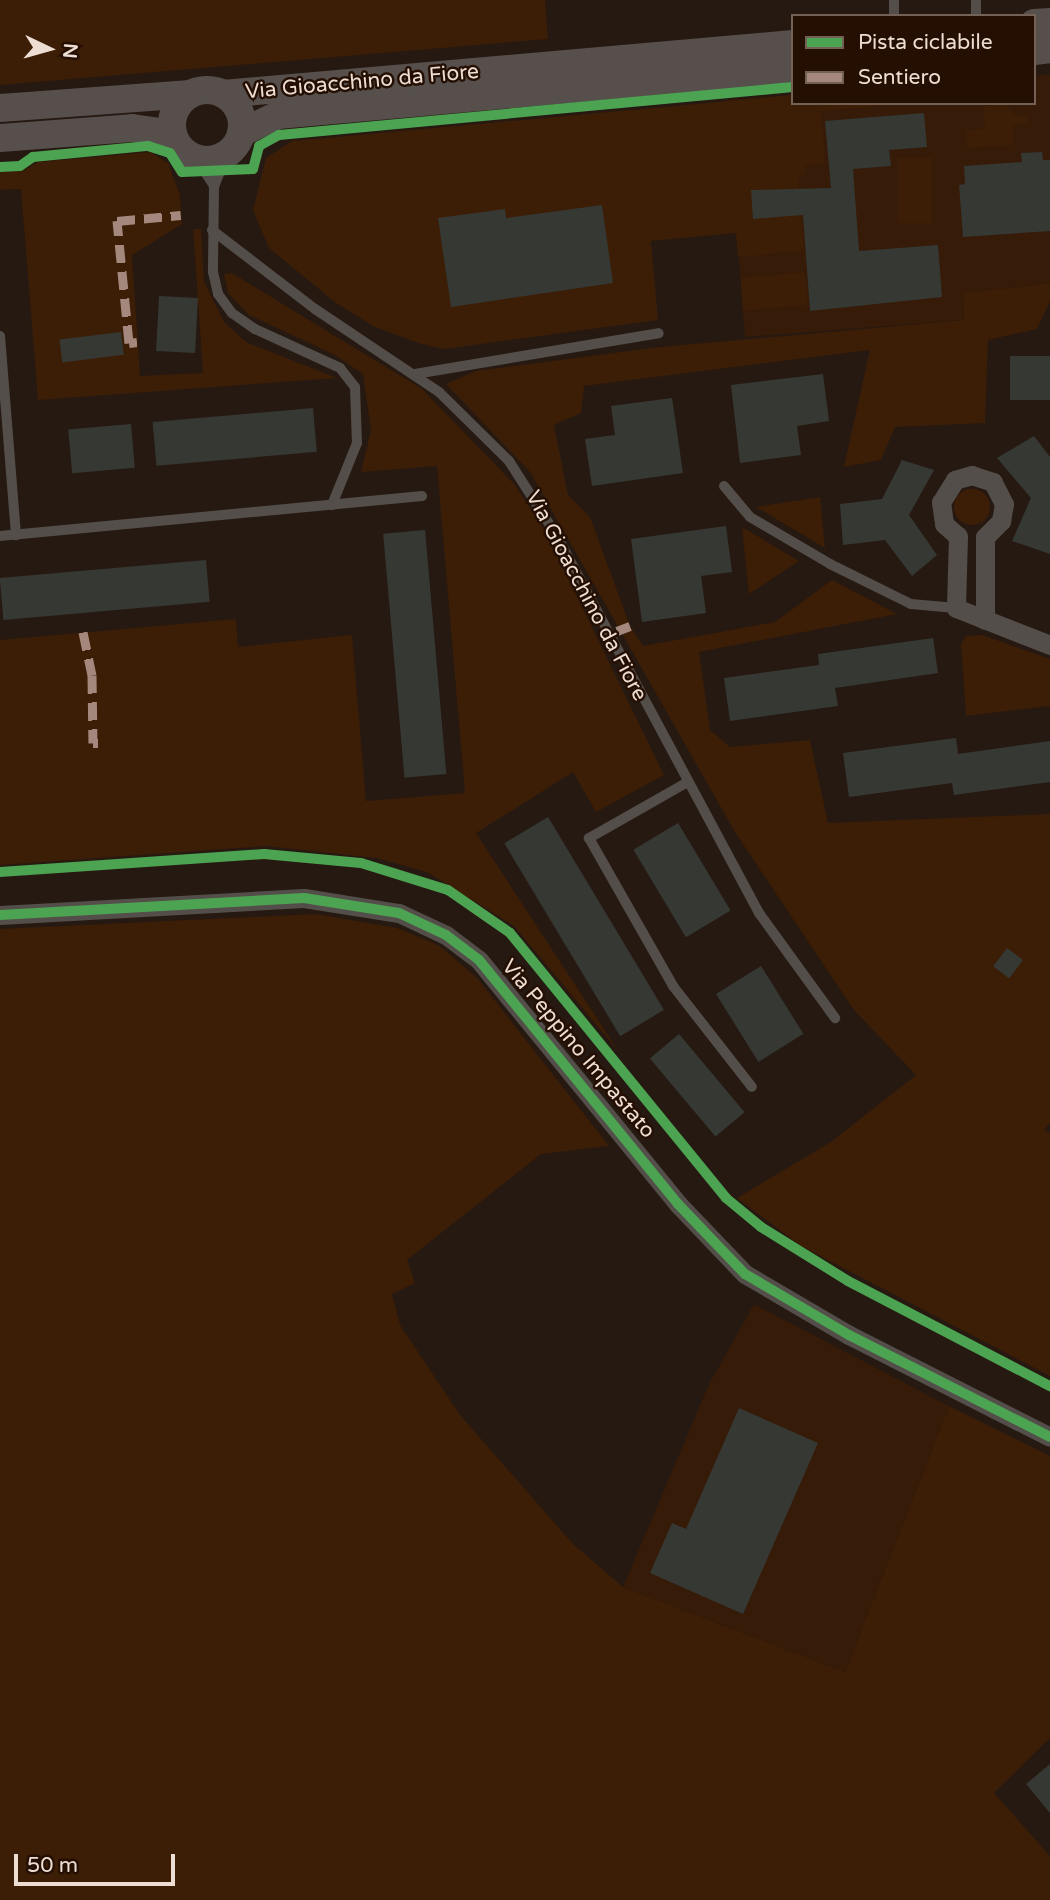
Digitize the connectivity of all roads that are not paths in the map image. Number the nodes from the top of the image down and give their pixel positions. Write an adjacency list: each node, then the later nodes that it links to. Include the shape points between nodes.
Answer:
1 (791, 44): 3 (street, Via Gioacchino da Fiore)
2 (791, 69): 8 (street, Via Gioacchino da Fiore, via 278,115)
3 (223, 93): 4 (street); 8 (street, via 239,110)
4 (190, 94): 5 (street); 6 (street, via 175,111)
5 (0, 108)
6 (173, 134): 7 (street, via 132,128); 9 (street)
7 (0, 138)
8 (234, 142): 9 (street); 10 (lane)
9 (196, 158): 10 (lane)
10 (214, 186): 11 (lane)
11 (212, 230): 14 (lane, Via Gioacchino da Fiore, via 315,309); 17 (lane, via 218,294 232,313 340,368 355,387 357,443)
12 (659, 333): 14 (lane)
13 (0, 336): 18 (lane)
14 (415, 374): 23 (lane, Via Gioacchino da Fiore, via 526,483)
15 (724, 486): 20 (lane, via 750,517 830,564 911,604)
16 (422, 496): 17 (lane)
17 (332, 505): 18 (lane)
18 (16, 535): 19 (lane)
19 (0, 536)
20 (956, 608): 21 (street); 21 (street, via 958,536 944,524 941,502 955,480 983,477 993,482 1004,504 1001,521 985,537)
21 (985, 620): 22 (street)
22 (1050, 645)
23 (685, 783): 25 (lane, Via Gioacchino da Fiore, via 759,913); 26 (lane, via 589,838 673,986)
24 (0, 915): 27 (street, Via Peppino Impastato, via 304,898 399,914 446,935 503,988 678,1203 745,1274 849,1335)
25 (835, 1018)
26 (752, 1087)
27 (1050, 1437)

